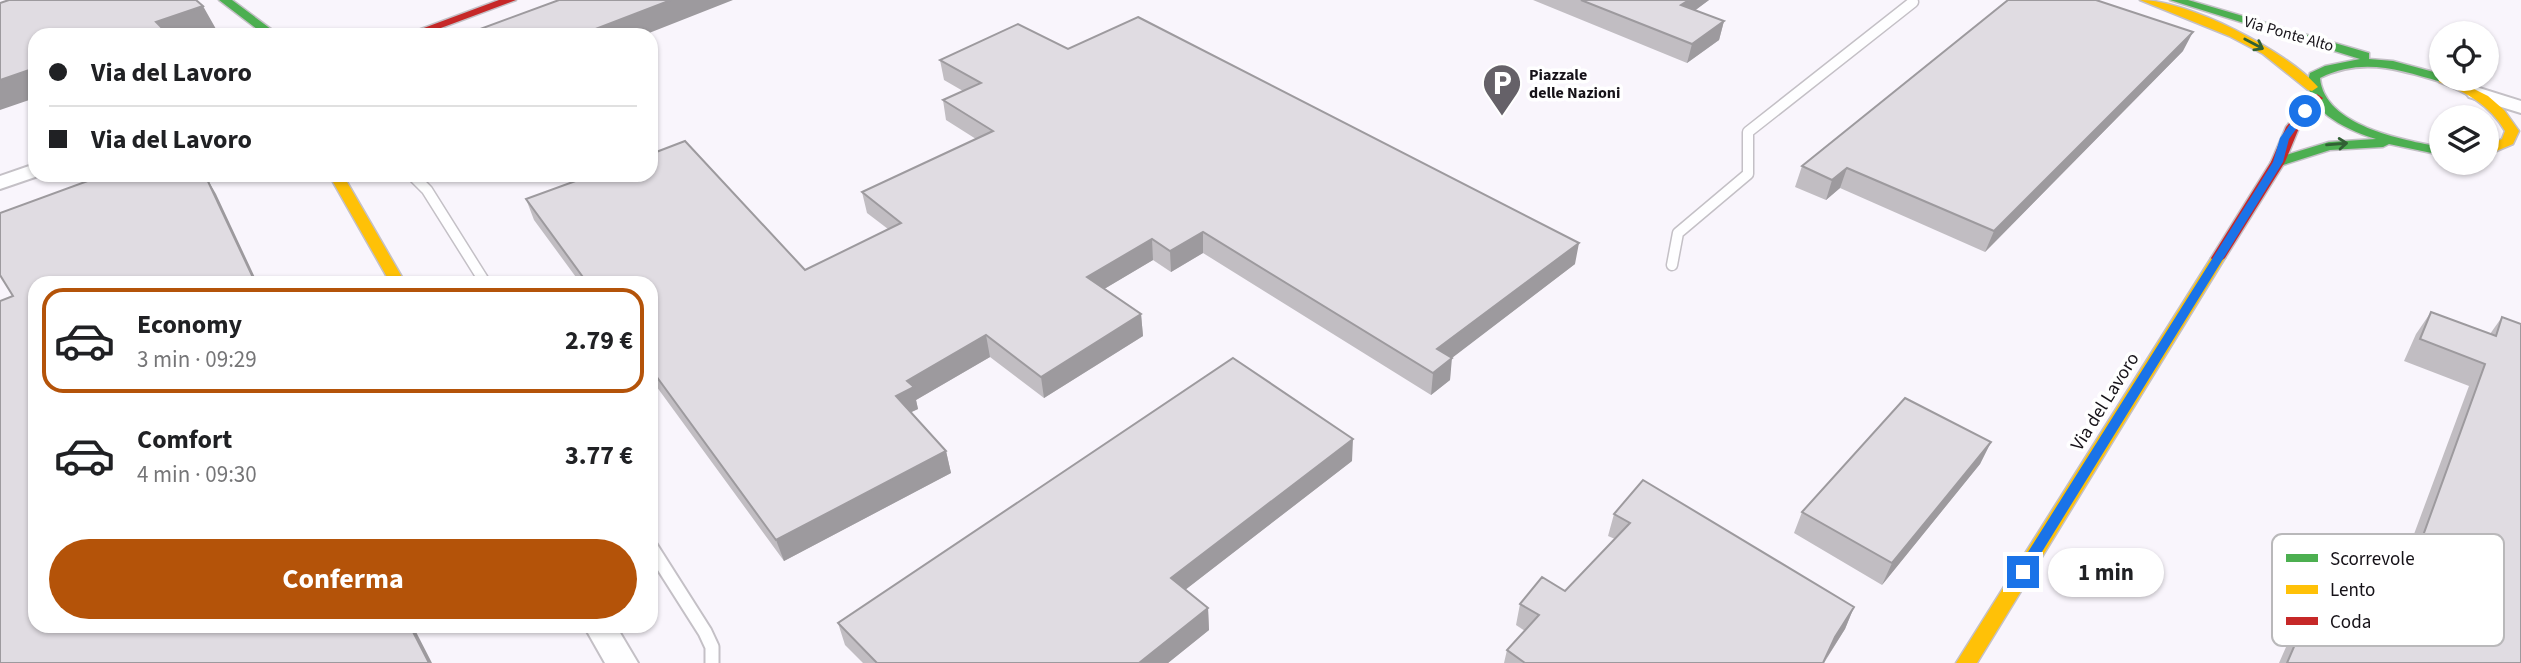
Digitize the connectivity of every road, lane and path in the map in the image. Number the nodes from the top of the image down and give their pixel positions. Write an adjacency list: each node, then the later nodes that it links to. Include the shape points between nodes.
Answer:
1 (225, 0): 6 (main road)
2 (510, 0): 7 (main road)
3 (2146, 0): 11 (main road, Via Ponte Alto, one-way to 11, via 2267,51)
4 (2176, 0): 8 (main road, Via Ponte Alto)
5 (1913, 2): 22 (lane, via 1748,132 1748,174 1678,233)
6 (263, 28)
7 (431, 28)
8 (2402, 67): 9 (main road, Via del Lavoro); 11 (main road, Via del Lavoro, via 2345,62 2325,67 2314,76)
9 (2429, 74)
10 (2471, 91): 12 (main road, Via del Lavoro)
11 (2314, 93): 15 (main road, via 2348,123); 17 (main road, Via del Lavoro, via 2292,124)
12 (2476, 93): 13 (street); 14 (main road, Via del Lavoro, via 2507,119)
13 (2521, 107)
14 (2514, 141)
15 (2400, 143): 16 (main road); 17 (main road, one-way to 15, via 2311,147)
16 (2429, 149)
17 (2278, 162): 29 (main road, Via del Lavoro)
18 (28, 173): 21 (street)
19 (340, 182): 23 (main road)
20 (419, 182): 24 (lane)
21 (0, 183)
22 (1672, 265)
23 (394, 276)
24 (481, 276)
25 (658, 558): 28 (lane, via 705,632 712,647)
26 (603, 633): 27 (street)
27 (622, 663)
28 (712, 663)
29 (1966, 663)

